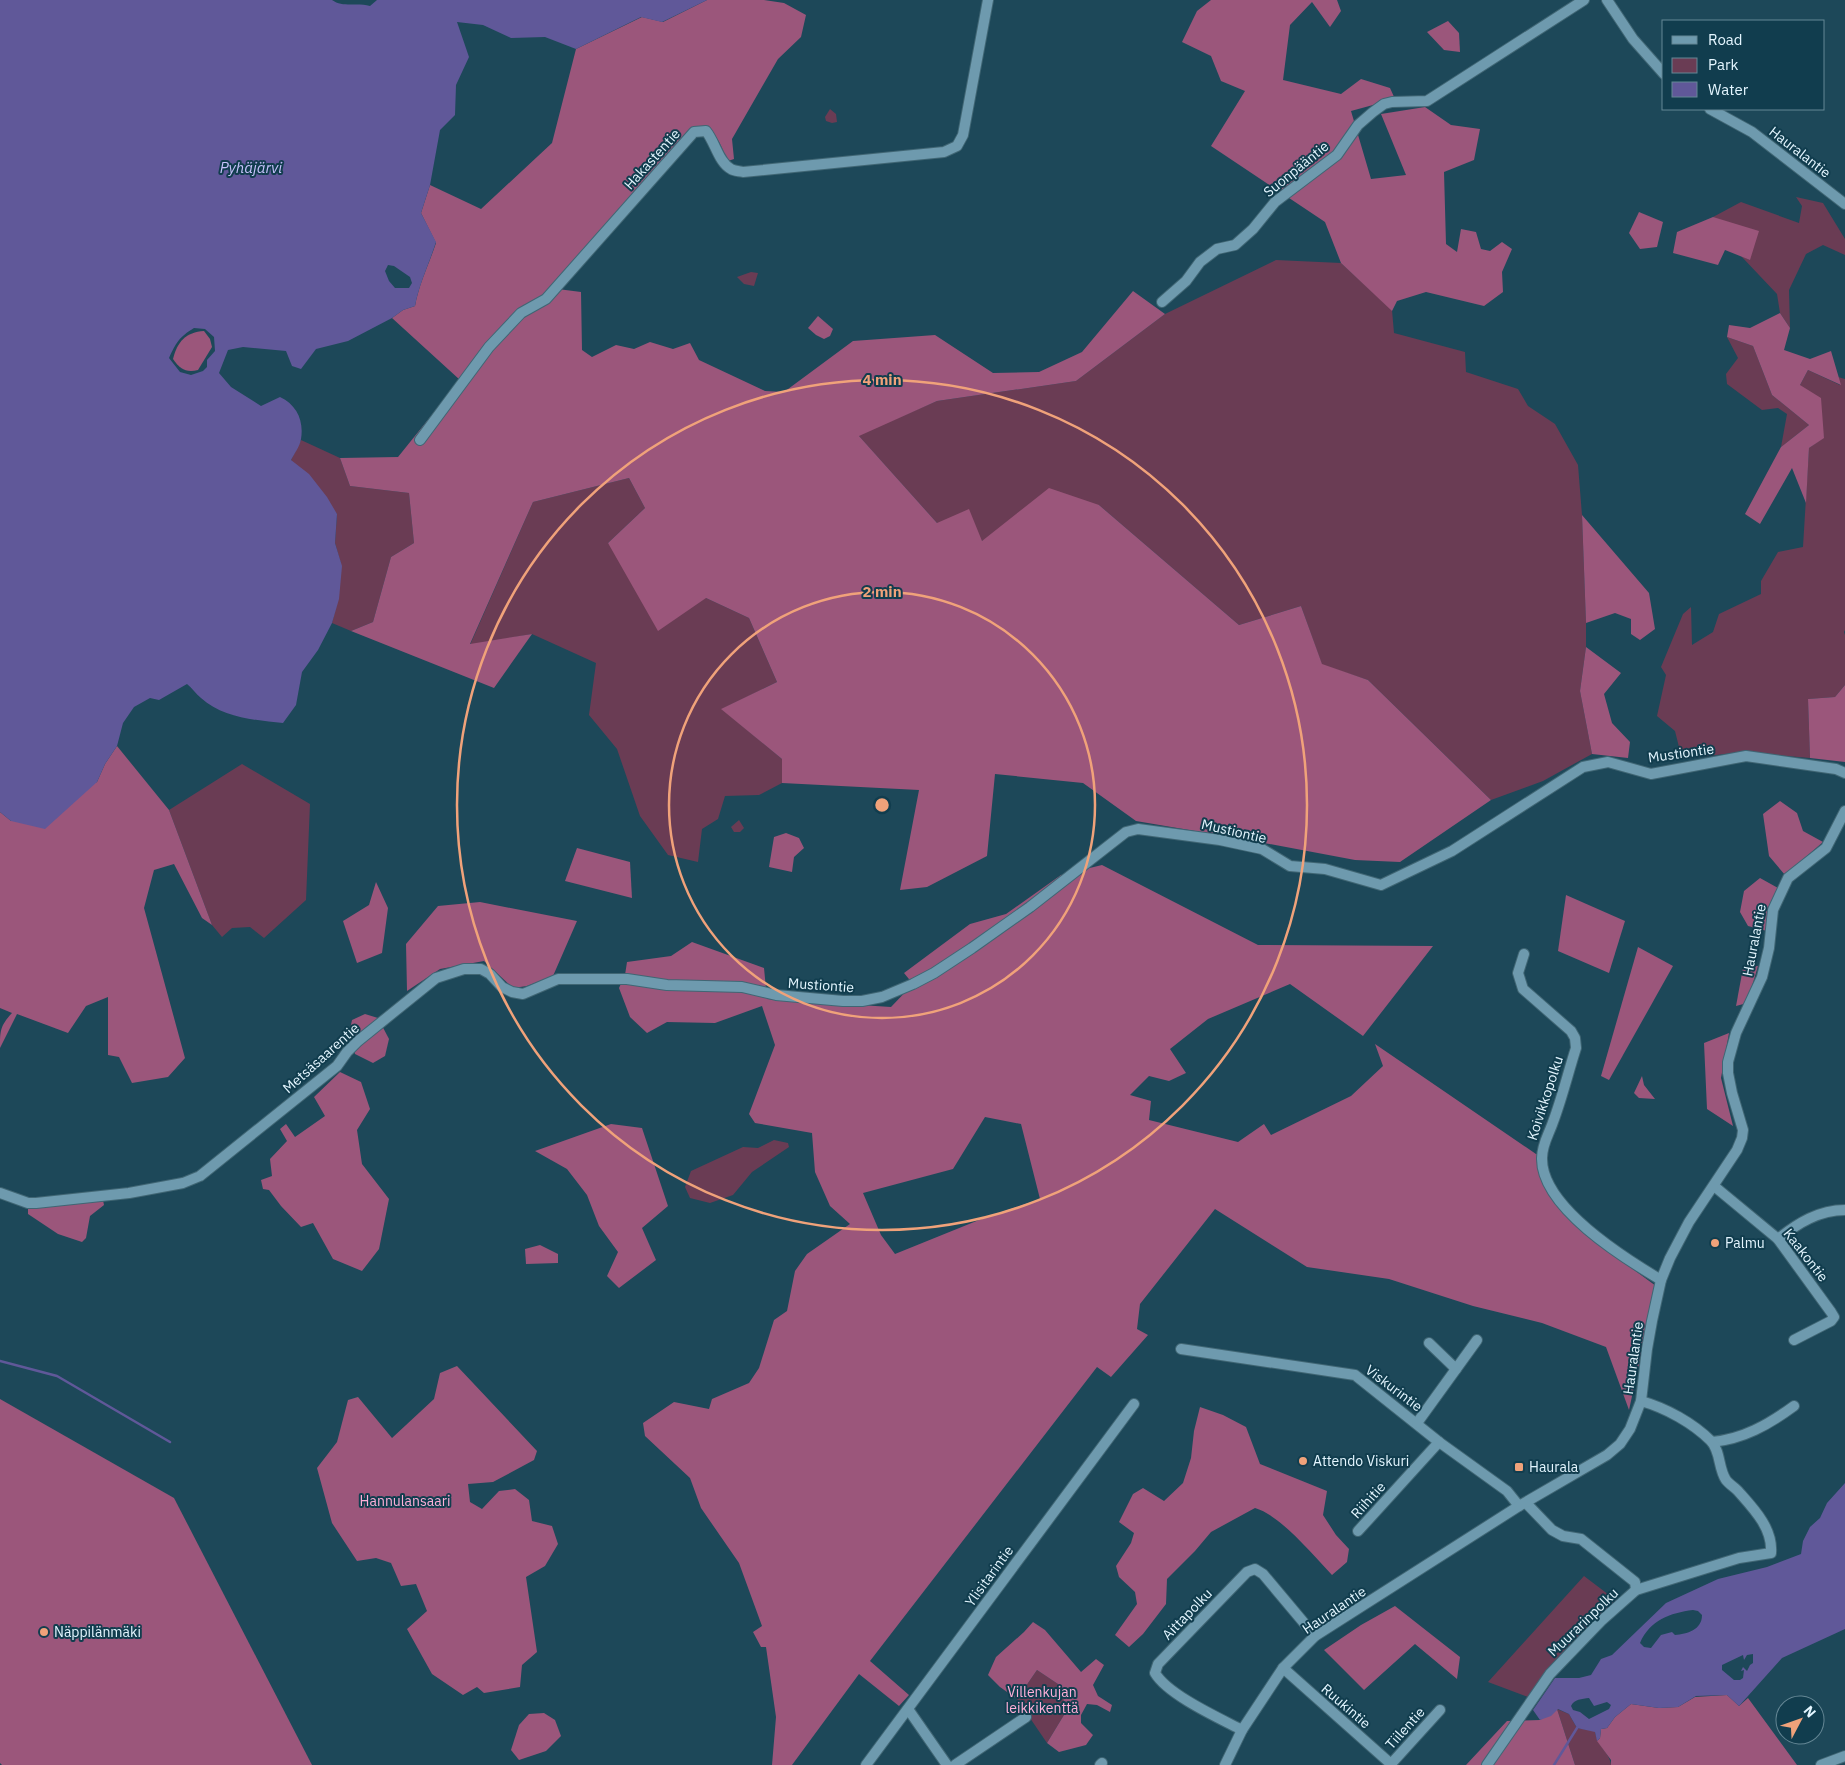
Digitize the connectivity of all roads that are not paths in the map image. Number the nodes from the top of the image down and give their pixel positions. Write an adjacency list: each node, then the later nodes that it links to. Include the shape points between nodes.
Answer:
1 (988, 0): 8 (street, Hakastentie, via 963,135 957,146 944,152 743,172 730,169 721,160 713,139 706,131 694,132 546,299 522,314 489,347)
2 (1584, 0): 7 (street, Suonpääntie, via 1427,101 1384,104 1358,125 1337,155 1274,202 1235,245 1217,249 1200,262 1186,281)
3 (1607, 0): 4 (street, via 1633,39)
4 (1662, 72)
5 (1712, 110): 6 (street, Hauralantie, via 1752,132)
6 (1845, 204)
7 (1162, 302)
8 (420, 440)
9 (1845, 773): 12 (street, Mustiontie, via 1746,756 1651,774 1608,762 1582,766 1452,852 1381,885 1325,869 1290,866 1262,849 1138,829 1126,832 1030,907 934,973 882,996 843,1001 776,995 742,988 667,986)
10 (1845, 811): 13 (street, Hauralantie, via 1826,848 1788,878 1772,910 1769,948 1762,977 1736,1032 1728,1062 1732,1093 1742,1123 1742,1138)
11 (1524, 954): 17 (street, Koivikkopolku, via 1518,972 1523,989 1571,1031 1576,1048 1543,1145 1546,1178 1567,1208 1588,1230)
12 (627, 979): 14 (street, Metsäsaarentie, via 558,979 523,994 502,988 481,969 450,973 436,978 358,1042 337,1066 200,1176 183,1183 129,1193 36,1204)
13 (1714, 1186): 16 (street, Kaakontie); 17 (street, Hauralantie, via 1689,1222)
14 (0, 1193)
15 (1845, 1210): 16 (street, via 1811,1216)
16 (1778, 1240): 19 (street, Kaakontie, via 1834,1317)
17 (1662, 1280): 23 (street, Hauralantie, via 1647,1349)
18 (1477, 1340): 22 (street)
19 (1794, 1340)
20 (1429, 1343): 22 (street)
21 (1181, 1349): 26 (street, Viskurintie, via 1355,1375)
22 (1456, 1369): 26 (street)
23 (1641, 1401): 28 (street, via 1689,1424); 29 (street, Hauralantie, via 1620,1444 1607,1455)
24 (1134, 1404): 34 (street, Ylisitarintie)
25 (1794, 1406): 28 (street, via 1756,1430 1730,1440)
26 (1417, 1423): 27 (street, Viskurintie)
27 (1440, 1442): 29 (street, Viskurintie); 30 (street, Riihitie)
28 (1712, 1442): 31 (street, Muurarinpolku, via 1726,1480 1766,1527 1771,1537 1771,1552 1739,1558)
29 (1522, 1504): 31 (street, Viskurintie, via 1552,1530 1581,1539 1635,1582); 32 (street, Hauralantie)
30 (1358, 1531)
31 (1636, 1590): 44 (street, Muurarinpolku, via 1550,1674)
32 (1315, 1636): 33 (street, Hauralantie); 37 (street, Aittapolku, via 1263,1574 1255,1569 1247,1572 1158,1664 1155,1673 1163,1683 1200,1708)
33 (1283, 1668): 37 (street, Hauralantie); 43 (street, Ruukintie)
34 (908, 1709): 39 (street, Ylisitarintie); 40 (street)
35 (1440, 1710): 43 (street, Tiilentie)
36 (1026, 1717): 41 (street)
37 (1242, 1730): 42 (street, Hauralantie)
38 (1845, 1756): 45 (street)
39 (866, 1765)
40 (947, 1765)
41 (955, 1765)
42 (1225, 1765)
43 (1390, 1765)
44 (1487, 1765)
45 (1821, 1765)

